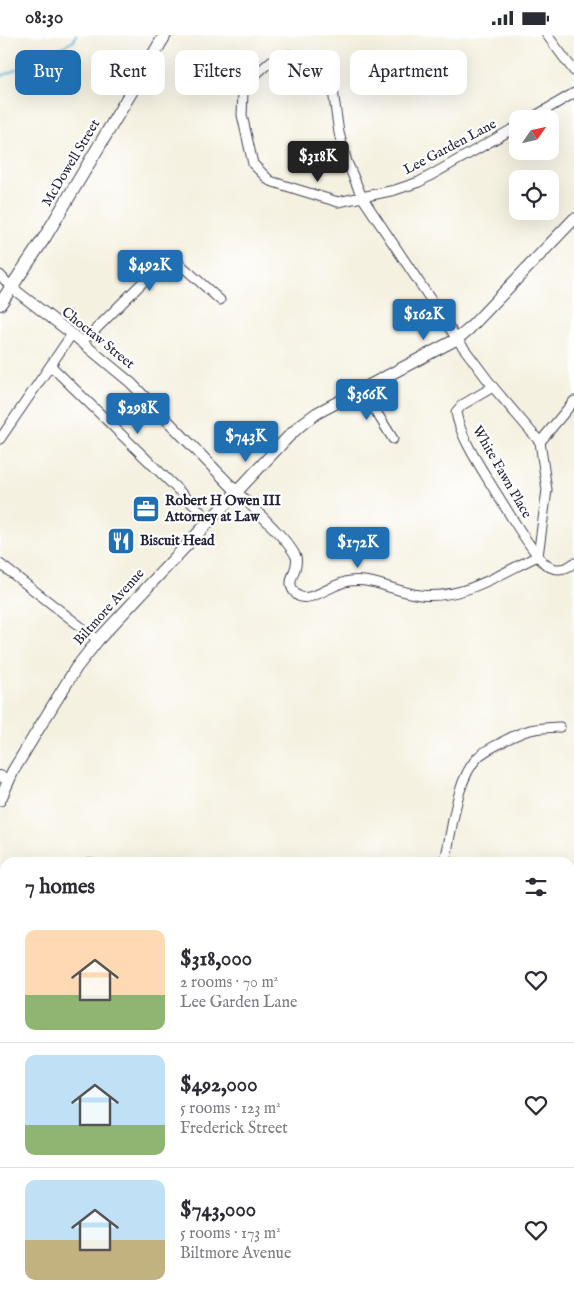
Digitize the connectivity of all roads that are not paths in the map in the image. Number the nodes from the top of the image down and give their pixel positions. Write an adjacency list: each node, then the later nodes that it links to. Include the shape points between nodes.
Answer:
1 (165, 35): 10 (main road, McDowell Street, via 45,237)
2 (547, 35): 3 (street)
3 (574, 71)
4 (574, 93): 5 (street)
5 (545, 110)
6 (509, 131): 7 (street, Lee Garden Lane, via 419,182)
7 (362, 197): 7 (street, Lee Garden Lane, via 338,202 270,181 253,164 242,115 243,92 254,76 272,61 289,55 331,64 339,133); 14 (street)
8 (574, 219): 14 (main road, Biltmore Avenue, via 485,314)
9 (0, 275): 10 (street, Choctaw Street)
10 (11, 287): 12 (main road, McDowell Street); 13 (street, Choctaw Street)
11 (220, 300): 15 (street, via 171,256)
12 (0, 304)
13 (72, 334): 15 (street, Choctaw Street); 16 (street)
14 (457, 339): 17 (street); 18 (main road, Biltmore Avenue)
15 (81, 341): 23 (street, Choctaw Street, via 134,385)
16 (51, 366): 20 (street); 24 (street)
17 (493, 387): 22 (street); 25 (street, White Fawn Place, via 462,405 456,412 458,423 480,466)
18 (362, 389): 21 (street); 23 (main road, Biltmore Avenue, via 302,424)
19 (574, 401): 22 (street)
20 (0, 439)
21 (393, 439)
22 (540, 442): 25 (street, via 547,490)
23 (237, 492): 24 (main road, Biltmore Avenue); 25 (street, via 280,535 293,553 296,565 290,579 296,594 302,598 316,596 338,583 354,580 421,595 457,593)
24 (209, 521): 28 (main road, Biltmore Avenue)
25 (538, 556): 26 (street, via 544,565 551,568 565,569)
26 (574, 563)
27 (0, 564): 28 (street)
28 (98, 640): 30 (main road, Biltmore Avenue)
29 (560, 727): 32 (street, via 521,732 478,757 460,790)
30 (4, 778): 31 (main road, Biltmore Avenue)
31 (1, 796)
32 (446, 857)

